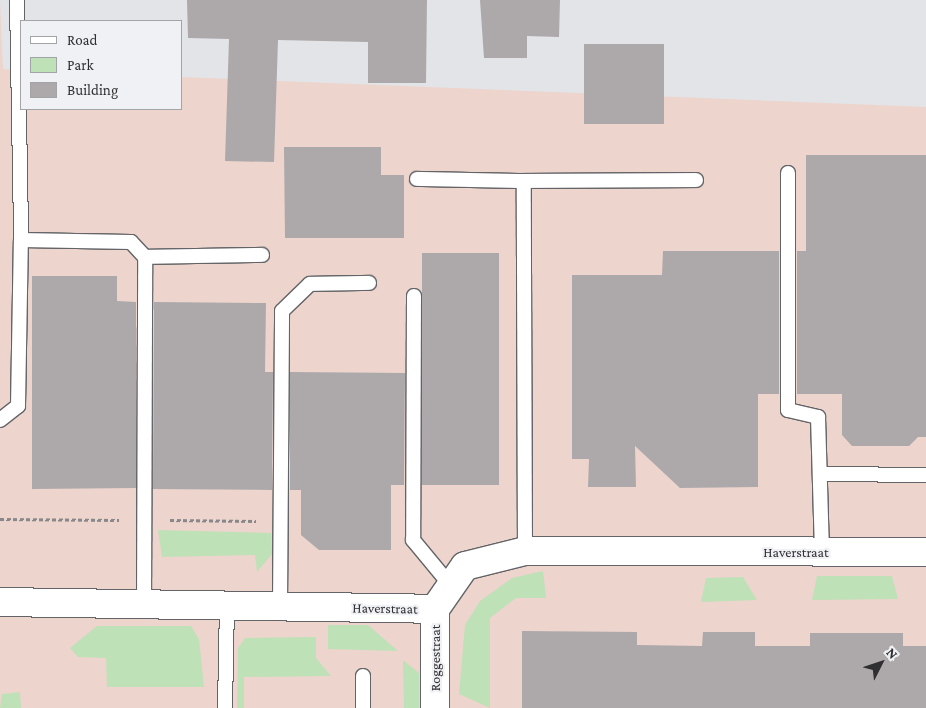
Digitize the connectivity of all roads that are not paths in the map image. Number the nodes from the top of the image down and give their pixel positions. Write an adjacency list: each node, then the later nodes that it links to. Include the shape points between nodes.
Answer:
1 (17, 0): 6 (lane)
2 (788, 173): 12 (lane, via 788,410 818,416)
3 (418, 179): 5 (lane)
4 (696, 180): 5 (lane)
5 (524, 181): 14 (lane)
6 (21, 240): 7 (lane, via 131,242); 11 (lane, via 18,406)
7 (145, 256): 8 (lane); 19 (lane)
8 (262, 256)
9 (369, 283): 21 (lane, via 310,284 282,311)
10 (414, 296): 17 (lane, via 413,540)
11 (0, 420)
12 (820, 474): 13 (lane); 15 (lane)
13 (926, 475)
14 (525, 551): 15 (street, Haverstraat); 17 (street, Haverstraat, via 465,566)
15 (822, 552): 16 (street, Haverstraat)
16 (926, 552)
17 (450, 586): 22 (street, Haverstraat)
18 (0, 602): 19 (street, Haverstraat)
19 (144, 605): 20 (street, Haverstraat)
20 (227, 606): 21 (street, Haverstraat); 24 (lane)
21 (280, 607): 22 (street, Haverstraat)
22 (434, 609): 26 (street, Roggestraat)
23 (363, 676): 25 (lane)
24 (225, 708)
25 (363, 708)
26 (435, 708)

